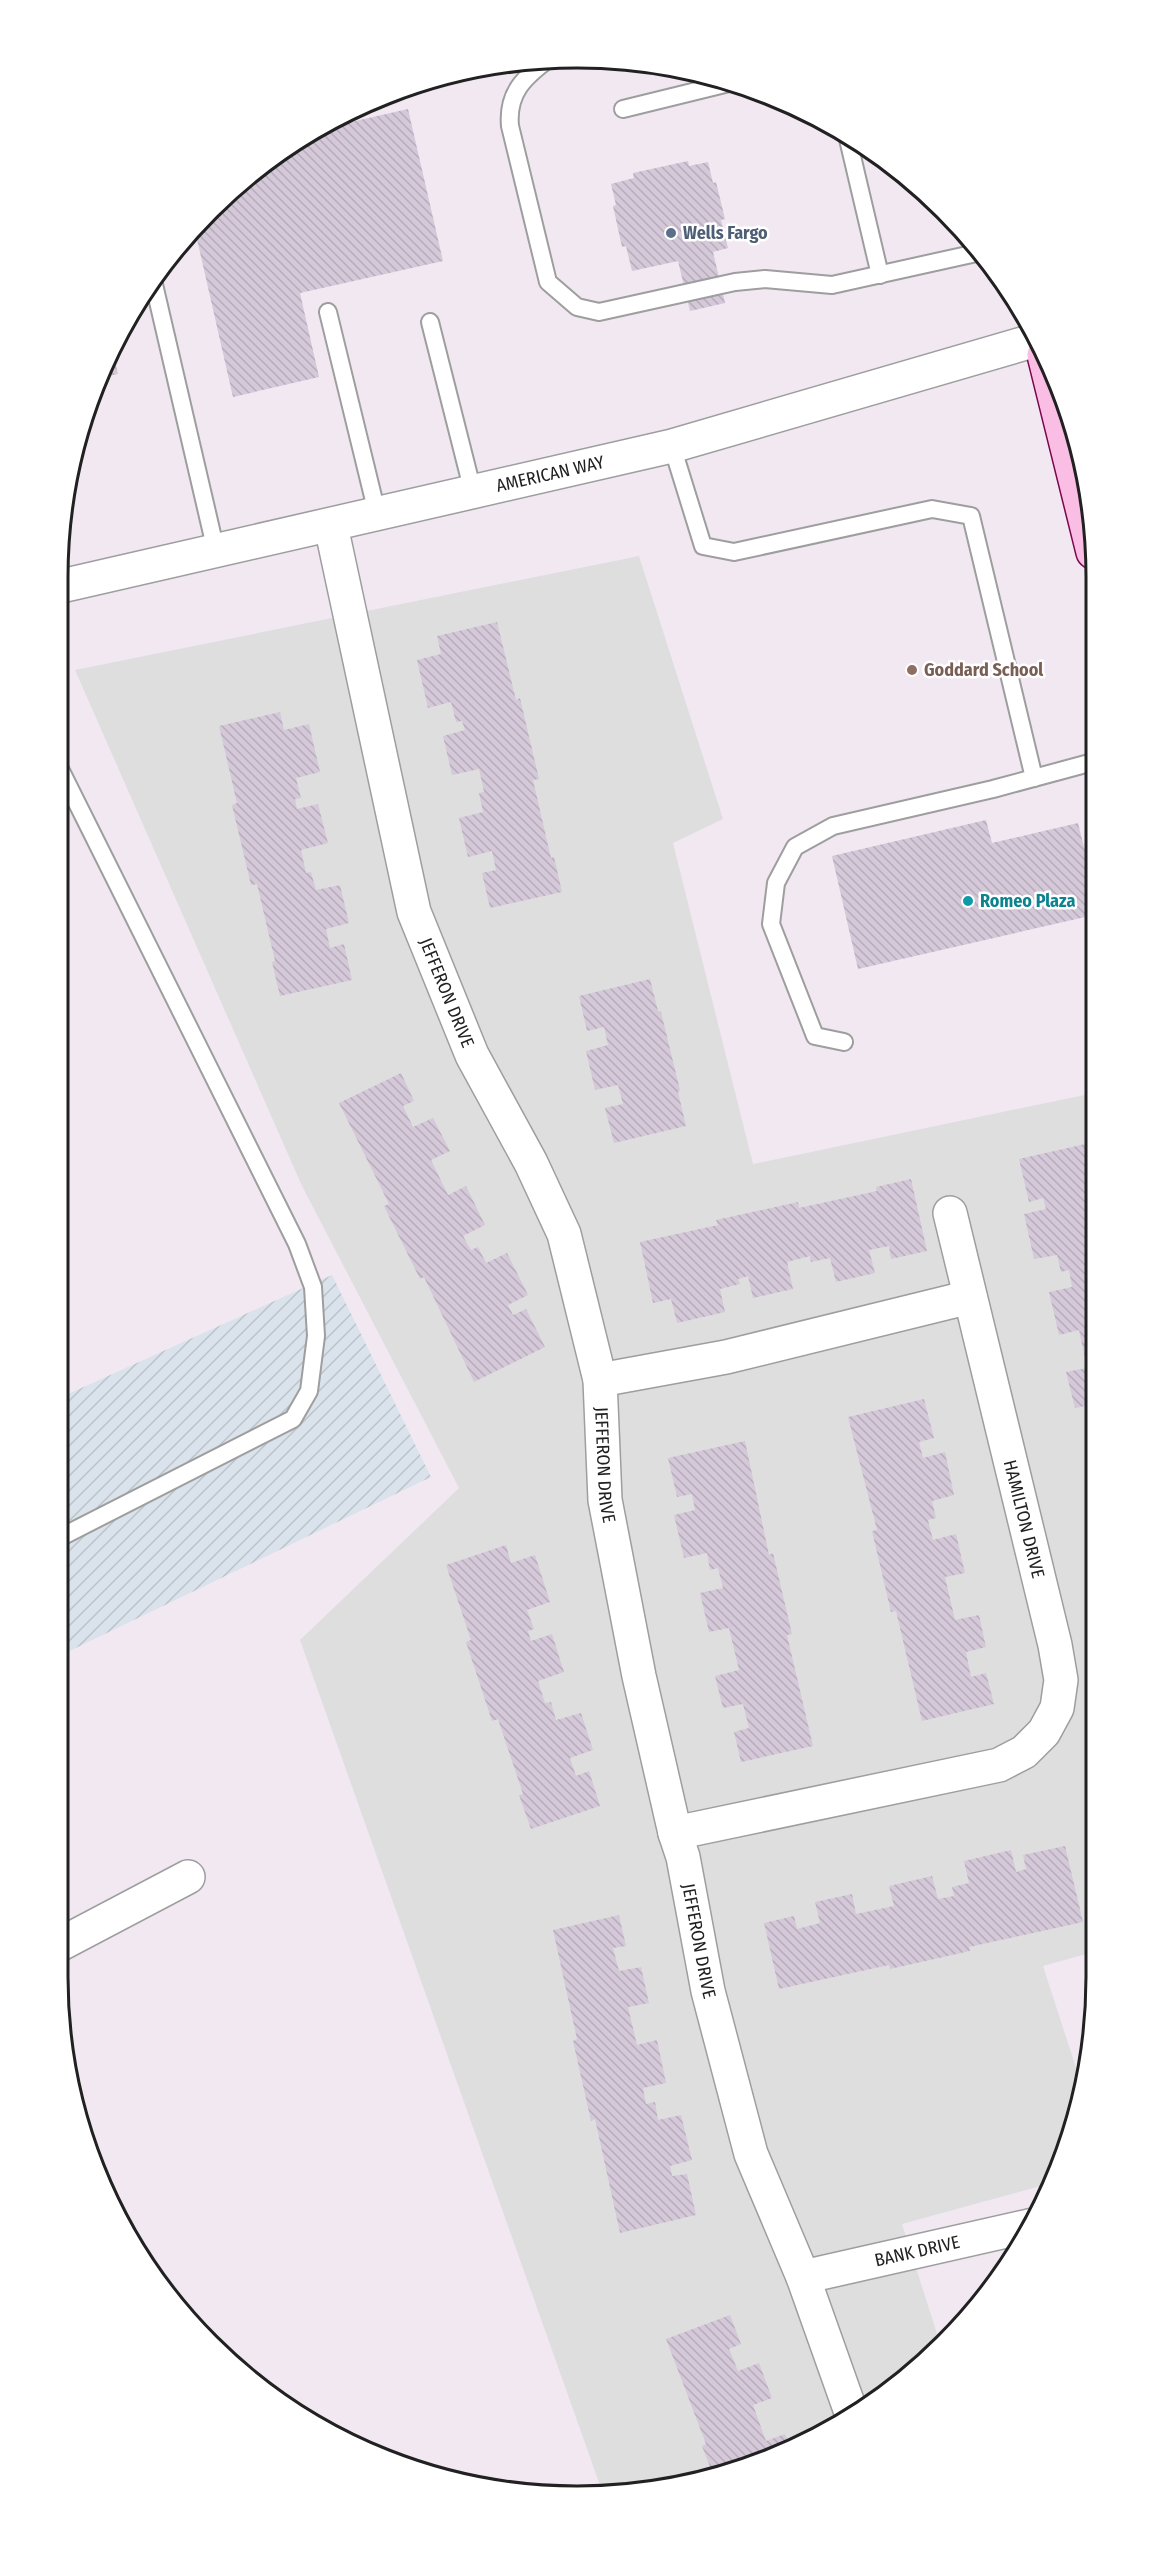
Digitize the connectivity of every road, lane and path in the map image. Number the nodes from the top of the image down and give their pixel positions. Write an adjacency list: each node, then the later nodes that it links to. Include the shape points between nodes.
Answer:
1 (538, 70): 6 (lane, via 518,88 509,109 510,126 548,282 577,307 599,312 735,282 765,279 832,285)
2 (714, 87): 3 (lane)
3 (623, 109)
4 (850, 147): 6 (lane)
5 (971, 254): 6 (lane)
6 (880, 275)
7 (155, 291): 17 (lane)
8 (328, 312): 15 (lane)
9 (430, 322): 13 (lane)
10 (1029, 342): 12 (street, AMERICAN WAY)
11 (1056, 406): 14 (main road)
12 (672, 446): 13 (street, AMERICAN WAY); 20 (lane, via 703,546 734,552 932,509 971,516)
13 (473, 492): 15 (street, AMERICAN WAY)
14 (1081, 505)
15 (377, 513): 16 (street, AMERICAN WAY)
16 (331, 526): 17 (street, AMERICAN WAY); 25 (street, JEFFERON DRIVE, via 414,912 472,1055 531,1162 564,1234)
17 (216, 551): 18 (street, AMERICAN WAY)
18 (68, 585)
19 (1086, 764): 20 (lane)
20 (1034, 778): 22 (lane, via 833,826 795,847 776,883 771,924 815,1036)
21 (68, 785): 26 (lane, via 297,1244 313,1287 316,1336 309,1391 293,1419)
22 (844, 1042)
23 (950, 1213): 24 (street, HAMILTON DRIVE)
24 (970, 1297): 25 (street, via 726,1357); 27 (street, HAMILTON DRIVE, via 1061,1680 1057,1708 1044,1732 1024,1752 999,1765)
25 (600, 1380): 27 (street, JEFFERON DRIVE, via 605,1500)
26 (68, 1533)
27 (675, 1833): 31 (street, JEFFERON DRIVE, via 708,1991 751,2154)
28 (188, 1877): 29 (street)
29 (68, 1940)
30 (1017, 2234): 31 (street, BANK DRIVE)
31 (803, 2277): 32 (street, JEFFERON DRIVE)
32 (849, 2407)

